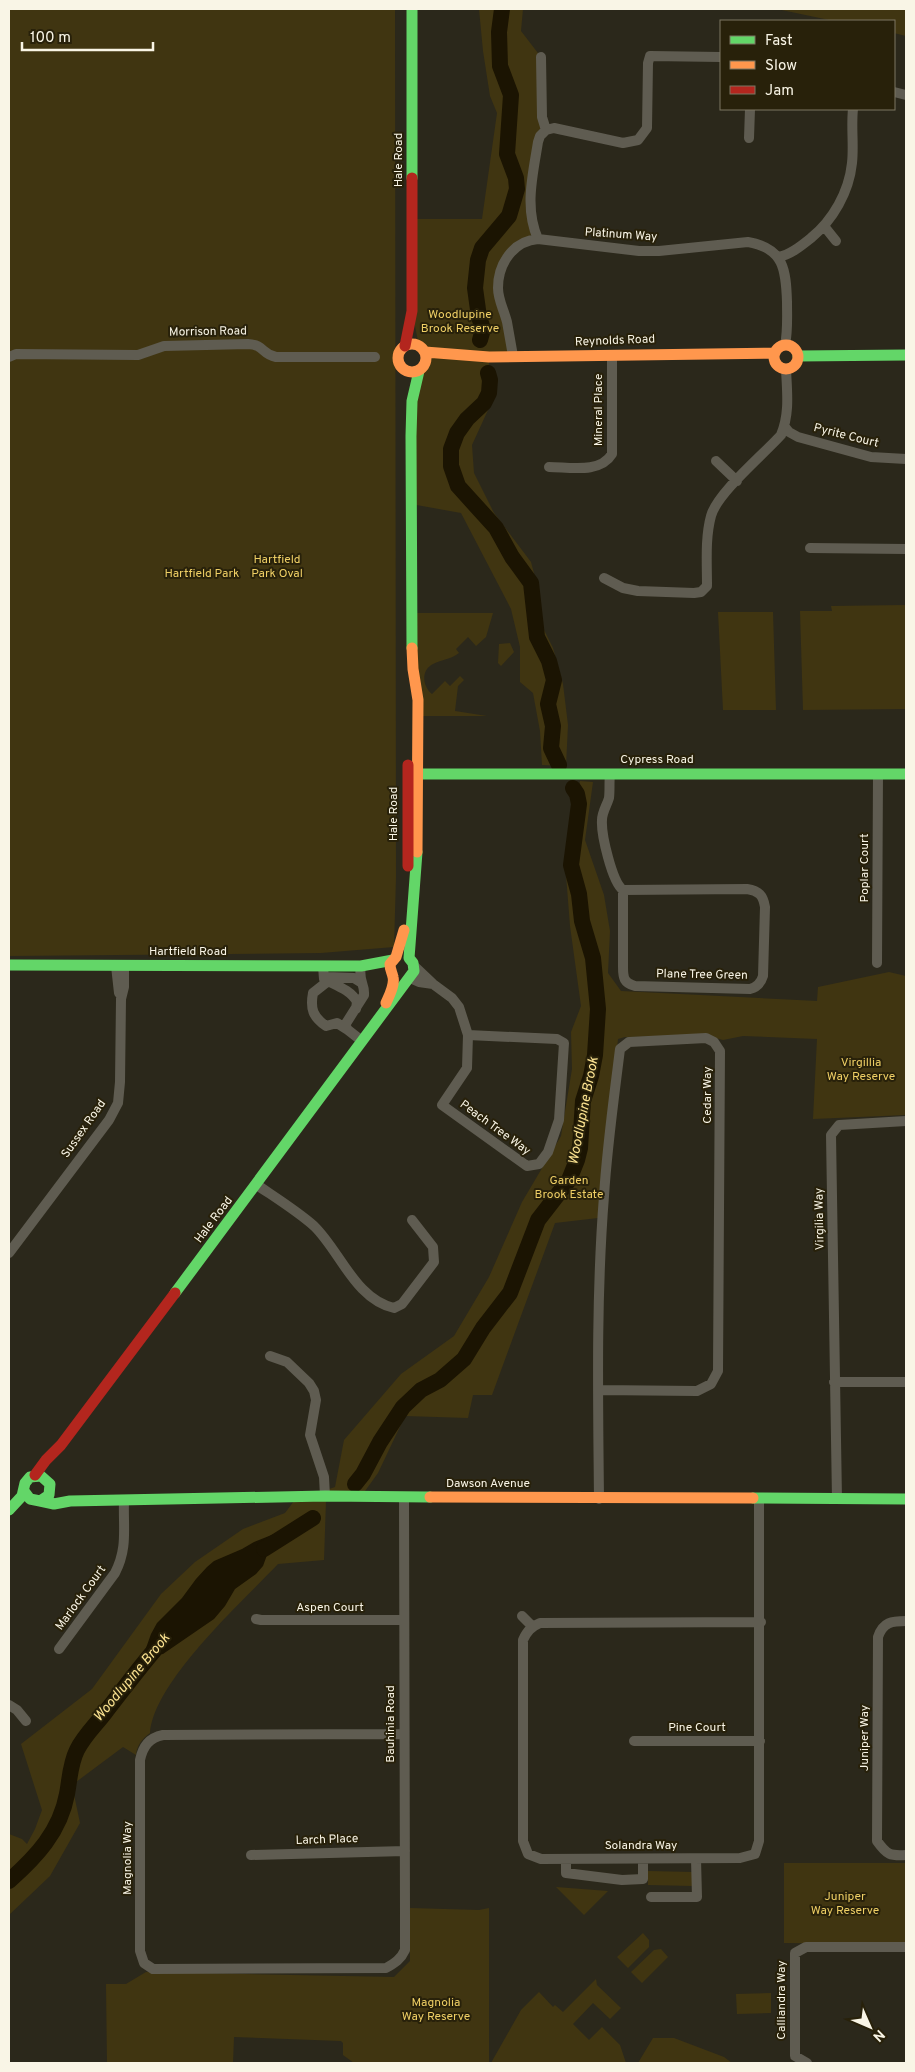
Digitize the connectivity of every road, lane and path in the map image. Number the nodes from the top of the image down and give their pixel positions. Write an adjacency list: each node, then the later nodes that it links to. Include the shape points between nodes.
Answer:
1 (412, 9): 12 (main road, Hale Road)
2 (541, 57): 6 (street, via 542,117)
3 (720, 57): 6 (street, via 650,56 647,128 638,140 623,143 554,128)
4 (750, 110): 7 (street)
5 (853, 110): 8 (street, via 850,174 838,205)
6 (546, 130): 9 (street, via 538,142 530,199 533,227)
7 (749, 138)
8 (824, 226): 10 (street); 11 (street, via 807,241)
9 (538, 239): 11 (street, Platinum Way, via 639,250 748,242 765,246); 19 (street, Platinum Way, via 522,243 512,250 499,280)
10 (836, 241)
11 (778, 257): 13 (street, via 785,271)
12 (412, 311): 14 (main road, Hale Road); 15 (main road, Hale Road)
13 (785, 345): 16 (main road); 21 (main road, via 795,350)
14 (405, 346): 15 (main road, via 410,344); 25 (main road, via 398,356)
15 (422, 349): 18 (main road, Reynolds Road); 24 (main road)
16 (775, 353): 20 (main road, Reynolds Road); 26 (main road, via 776,364)
17 (906, 355): 21 (main road)
18 (456, 356): 19 (main road, Reynolds Road); 24 (main road, Reynolds Road)
19 (512, 356): 20 (main road, Reynolds Road)
20 (612, 356): 31 (street, Mineral Place, via 612,454 608,462 599,467)
21 (798, 356): 26 (main road, via 793,366)
22 (9, 357): 23 (street, Morrison Road, via 16,354 138,355 164,346 248,344 258,345 268,355 276,357)
23 (375, 357)
24 (422, 368): 25 (main road, via 411,372); 27 (main road, Hale Road)
25 (403, 369): 27 (main road, Hale Road)
26 (786, 369): 28 (street, via 788,406)
27 (412, 401): 36 (main road, Hale Road, via 411,580 413,669 418,700)
28 (785, 427): 29 (street, Pyrite Court, via 798,437 871,457); 32 (street, via 782,435)
29 (906, 459)
30 (716, 461): 32 (street)
31 (549, 467)
32 (737, 481): 35 (street, via 720,498 711,514 706,586 701,592 623,588)
33 (810, 548): 34 (street)
34 (906, 549)
35 (604, 578)
36 (413, 774): 37 (main road, Cypress Road); 41 (main road, Hale Road, via 406,923); 42 (main road, Hale Road, via 416,875)
37 (610, 774): 38 (main road, Cypress Road); 40 (street, Plane Tree Green, via 609,796 601,819 613,870)
38 (878, 774): 39 (main road, Cypress Road); 43 (street, Poplar Court)
39 (906, 774)
40 (623, 890): 40 (street, Plane Tree Green, via 623,976 629,984 750,989 761,981 764,908 760,893 747,889)
41 (394, 959): 42 (main road, via 405,956); 46 (main road, Hartfield Road); 48 (main road, Hale Road, via 390,968)
42 (412, 962): 49 (main road, Hale Road, via 414,970); 51 (street, Peach Tree Way)
43 (877, 963)
44 (9, 966): 45 (main road, Hartfield Road)
45 (120, 966): 47 (main road, Hartfield Road); 60 (street, Sussex Road, via 118,1103 109,1120)
46 (365, 966): 47 (main road, Hartfield Road); 48 (main road, Hartfield Road); 50 (street, via 360,974)
47 (326, 974): 50 (street, via 354,978); 53 (street, via 354,997); 54 (street, via 313,993 313,1014 326,1026 337,1023)
48 (392, 976): 49 (main road, via 399,980); 52 (main road, Hale Road, via 392,987)
49 (408, 979): 51 (street, Peach Tree Way); 52 (main road, Hale Road)
50 (362, 983): 53 (street, via 364,995)
51 (433, 984): 55 (street, Peach Tree Way, via 460,1007)
52 (384, 1008): 56 (main road, Hale Road)
53 (356, 1009): 54 (street, via 346,1022)
54 (348, 1030): 56 (street)
55 (468, 1035): 55 (street, Peach Tree Way, via 467,1068 442,1104 526,1166 539,1164 548,1152 560,1120 564,1043 557,1039)
56 (362, 1040): 58 (main road, Hale Road)
57 (906, 1122): 62 (street, Virgilia Way, via 839,1125 831,1135)
58 (257, 1185): 59 (street, via 314,1227 350,1275 382,1305 394,1308 402,1304 434,1262 433,1247); 65 (main road, Hale Road)
59 (412, 1220)
60 (9, 1253)
61 (270, 1356): 69 (street, via 287,1362 310,1383 314,1391 316,1400 310,1435 324,1478)
62 (834, 1382): 63 (street); 72 (street, Virgilia Way)
63 (906, 1382)
64 (598, 1390): 64 (street, Cedar Way, via 604,1196 620,1049 629,1042 706,1038 714,1042 720,1051 718,1371 711,1384 696,1391); 71 (street, Cedar Way)
65 (61, 1445): 66 (main road, Hale Road); 67 (main road, Hale Road)
66 (34, 1475): 67 (main road); 68 (main road, via 27,1479)
67 (49, 1482): 75 (main road, via 49,1495); 76 (main road)
68 (24, 1491): 75 (main road, via 26,1497); 78 (main road)
69 (325, 1496): 70 (main road, Dawson Avenue); 77 (main road, Dawson Avenue)
70 (404, 1497): 71 (main road, Dawson Avenue); 82 (street, Bauhinia Road)
71 (599, 1499): 73 (main road, Dawson Avenue)
72 (837, 1499): 73 (main road, Dawson Avenue); 74 (main road, Dawson Avenue)
73 (759, 1500): 83 (street, Solandra Way)
74 (906, 1500)
75 (36, 1501): 76 (main road, Dawson Avenue, via 54,1504); 79 (main road, via 19,1509)
76 (70, 1501): 77 (main road, Dawson Avenue)
77 (124, 1501): 86 (street, Marlock Court, via 122,1560)
78 (9, 1510)
79 (9, 1520)
80 (522, 1616): 85 (street)
81 (256, 1619): 82 (street, Aspen Court)
82 (404, 1620): 89 (street, Bauhinia Road)
83 (761, 1622): 85 (street, via 540,1623); 91 (street, Solandra Way)
84 (906, 1622): 94 (street, Juniper Way, via 891,1621 882,1628 878,1637 877,1841 885,1852)
85 (532, 1626): 95 (street, Solandra Way, via 524,1640 523,1842 528,1854 541,1860)
86 (59, 1649)
87 (9, 1705): 88 (street)
88 (26, 1721)
89 (404, 1734): 92 (street, Bauhinia Road); 100 (street, Magnolia Way, via 163,1736 148,1742 140,1760 140,1943 142,1959 153,1969 386,1968 398,1960)
90 (634, 1741): 91 (street, Pine Court)
91 (760, 1741): 97 (street, Solandra Way, via 759,1841 755,1854 740,1858)
92 (405, 1851): 93 (street, Larch Place); 100 (street, Bauhinia Road)
93 (250, 1855)
94 (906, 1856)
95 (566, 1859): 96 (street, Solandra Way); 96 (street, via 566,1873 629,1880 643,1879)
96 (643, 1859): 97 (street, Solandra Way)
97 (696, 1859): 98 (street, via 697,1897)
98 (651, 1896)
99 (906, 1947): 101 (street, Calliandra Way, via 806,1947 795,1953 795,2056)
100 (404, 1950)
101 (808, 2063)

